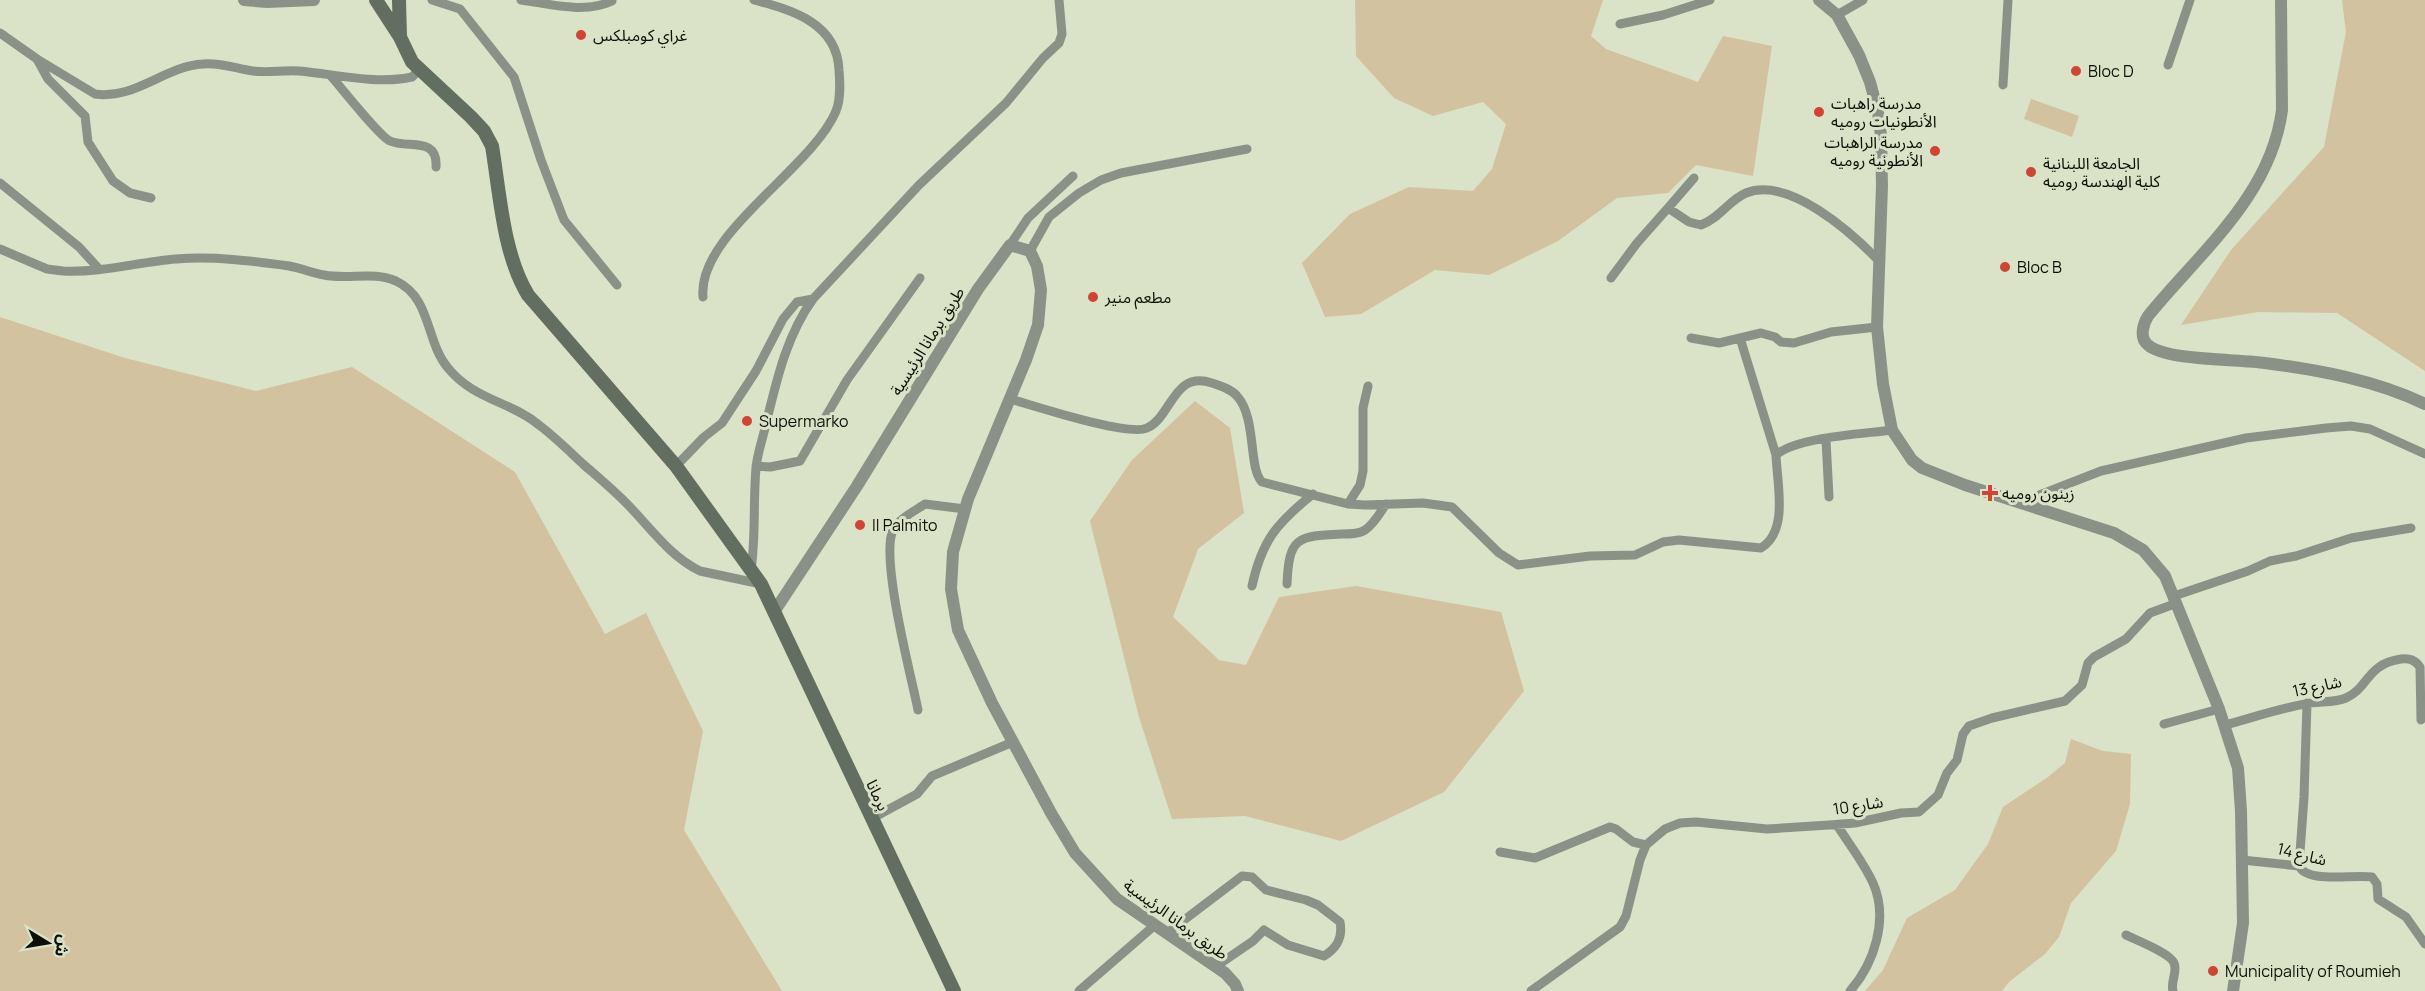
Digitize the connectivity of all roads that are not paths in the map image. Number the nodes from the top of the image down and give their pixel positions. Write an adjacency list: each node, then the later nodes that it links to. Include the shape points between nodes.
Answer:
1 (244, 0): 2 (street)
2 (300, 0): 3 (street)
3 (314, 0)
4 (376, 0): 5 (main road); 22 (main road)
5 (392, 0)
6 (399, 0): 22 (main road)
7 (432, 0): 18 (street)
8 (521, 0): 17 (street, via 566,7 603,6)
9 (754, 0): 43 (street, via 794,12 814,22 828,36 839,63 837,108 816,145 767,192 715,254 706,268)
10 (1059, 0): 44 (street, via 1059,43 1006,103 919,184)
11 (1710, 0): 20 (street)
12 (1819, 0): 19 (street)
13 (1863, 0): 19 (street)
14 (2008, 0): 27 (street)
15 (2190, 0): 24 (street)
16 (2281, 0): 50 (street, via 2283,97 2280,127 2271,156 2227,225 2148,316 2143,338 2152,349 2176,356 2240,360 2328,373)
17 (612, 1)
18 (461, 5): 42 (street, via 514,77 564,220)
19 (1837, 15): 38 (street, via 1859,55 1876,104 1881,156)
20 (1620, 24)
21 (0, 33): 23 (street)
22 (400, 37): 25 (main road)
23 (37, 59): 26 (street, via 95,94 106,96 204,64 258,72); 33 (street, via 48,79 85,116 88,142 113,181 130,193)
24 (2168, 65)
25 (419, 70): 26 (street, via 412,77 388,80); 55 (main road, via 471,117 492,146 512,257 528,295)
26 (330, 75): 29 (street, via 387,140 427,147 437,159)
27 (2003, 85)
28 (1247, 149): 37 (street, via 1101,180 1049,217)
29 (436, 167)
30 (1073, 176): 35 (street, via 1028,218)
31 (1694, 178): 34 (street)
32 (0, 183): 39 (street, via 79,247)
33 (151, 198)
34 (1668, 208): 38 (street, via 1701,225 1724,212 1739,196 1772,190 1829,216); 41 (street)
35 (1010, 245): 37 (street); 69 (street, طريق برمانا الرئيسية, via 978,289)
36 (0, 249): 39 (street, via 52,270)
37 (1030, 251): 49 (street, طريق برمانا الرئيسية, via 1041,290 1038,325)
38 (1879, 261): 45 (street)
39 (99, 269): 65 (street, via 207,258 266,262 324,275 379,275 397,281 420,302 446,367 463,385 538,423 692,567)
40 (920, 278): 56 (street, via 847,380 801,461)
41 (1611, 278)
42 (617, 285)
43 (703, 297)
44 (813, 299): 55 (street, via 798,302 783,319 756,371 722,423); 56 (street, via 786,352)
45 (1877, 327): 47 (street, via 1831,332 1794,343 1761,333); 51 (street)
46 (1691, 338): 47 (street, via 1719,343)
47 (1740, 338): 54 (street)
48 (1368, 386): 60 (street, via 1363,408 1363,471 1360,485)
49 (1010, 399): 57 (street, via 1135,431 1148,428 1158,419 1187,384 1204,380 1237,396 1252,433 1259,478 1267,484); 62 (street, طريق برمانا الرئيسية)
50 (2425, 404)
51 (1892, 430): 52 (street); 59 (street, via 1922,468)
52 (1826, 440): 54 (street, via 1788,447); 58 (street)
53 (2425, 454): 59 (street, via 2370,429 2326,428 2246,438 2133,463)
54 (1776, 455): 61 (street, via 1777,526 1770,543 1761,548 1679,540 1663,542 1635,555 1518,565 1499,553 1452,507)
55 (676, 466): 64 (main road)
56 (756, 466): 64 (street)
57 (1313, 494): 60 (street); 67 (street, via 1266,541)
58 (1829, 497)
59 (2021, 502): 68 (street, via 2134,543 2158,567)
60 (1348, 504): 61 (street)
61 (1386, 504): 66 (street, via 1364,532 1300,540 1288,561)
62 (965, 509): 72 (street, via 925,504 894,528 889,544 897,615); 76 (street, طريق برمانا الرئيسية, via 953,552 951,589 958,630)
63 (2411, 528): 68 (street, via 2351,538 2270,561)
64 (751, 570): 65 (main road)
65 (761, 584): 69 (main road)
66 (1287, 584)
67 (1252, 586)
68 (2176, 600): 71 (street); 78 (street, شارع 10, via 2150,613 2126,639 2094,657 2088,663 2082,685 2065,701 1969,726 1938,795 1919,812)
69 (774, 612): 77 (main road, برمانا)
70 (2307, 703): 73 (street, شارع 13, via 2349,697 2377,668 2392,660 2408,658 2420,668); 75 (street, شارع 13); 82 (street)
71 (2219, 709): 74 (street); 75 (street)
72 (918, 710)
73 (2421, 720)
74 (2164, 724)
75 (2225, 725): 81 (street, via 2238,768)
76 (1013, 742): 77 (street, via 932,776 917,794); 83 (street, طريق برمانا الرئيسية, via 1075,853 1117,899)
77 (871, 819): 88 (main road, برمانا)
78 (1837, 825): 79 (street, شارع 10, via 1767,829 1680,823 1665,829); 92 (street, via 1874,884 1879,912 1873,953)
79 (1646, 845): 80 (street, via 1633,842 1610,827 1535,858); 91 (street, via 1620,927)
80 (1500, 852)
81 (2242, 860): 82 (street, شارع 14); 94 (street, via 2242,923)
82 (2299, 866): 86 (street, شارع 14, via 2306,874 2319,877 2372,877 2378,899 2406,917)
83 (1155, 925): 84 (street, طريق برمانا الرئيسية); 89 (street)
84 (1167, 933): 87 (street, طريق برمانا الرئيسية); 87 (street, via 1242,876 1252,877 1266,890 1318,905 1340,922 1342,935 1324,956 1288,945 1264,930)
85 (2126, 935): 93 (street, via 2169,956 2174,962)
86 (2424, 938)
87 (1215, 967): 90 (street, طريق برمانا الرئيسية)
88 (954, 991)
89 (1079, 991)
90 (1238, 991)
91 (1531, 991)
92 (1850, 991)
93 (2173, 991)
94 (2233, 991)

